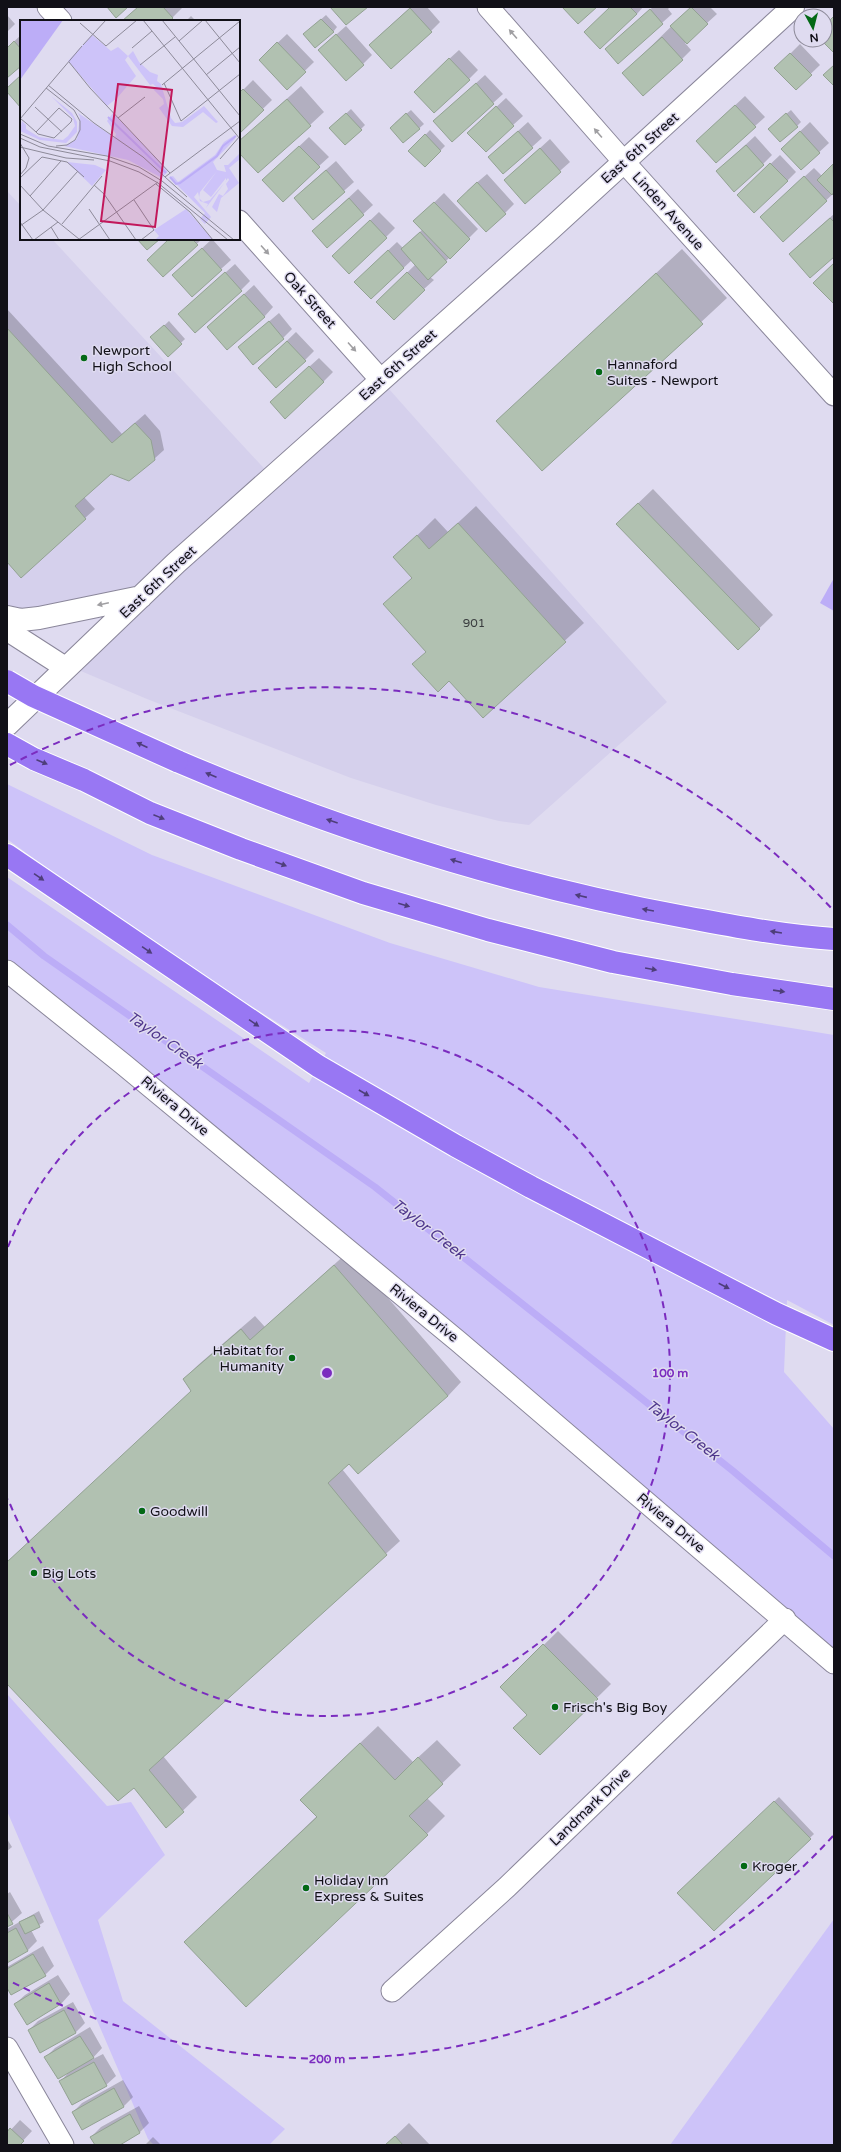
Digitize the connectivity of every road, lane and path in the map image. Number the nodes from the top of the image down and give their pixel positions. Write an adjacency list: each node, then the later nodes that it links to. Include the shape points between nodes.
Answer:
1 (48, 7): 4 (street)
2 (488, 7): 5 (street, Linden Avenue, one-way to 2)
3 (793, 7): 5 (street, East 6th Street)
4 (59, 20)
5 (624, 162): 7 (street, East 6th Street); 8 (street, Linden Avenue)
6 (240, 222): 7 (street, Oak Street, one-way to 7)
7 (381, 380): 9 (street, East 6th Street)
8 (834, 395)
9 (141, 597): 10 (street, one-way to 10, via 38,618 21,620); 12 (street, East 6th Street)
10 (7, 617)
11 (7, 630): 12 (street)
12 (66, 668): 14 (street, East 6th Street)
13 (7, 681): 17 (highway, one-way to 13, bridge, via 619,905 525,883 250,792 33,696)
14 (7, 725)
15 (7, 744): 19 (highway, one-way to 19, via 150,813 362,893 612,962)
16 (7, 855): 20 (highway, one-way to 20, via 318,1066 456,1146 689,1269)
17 (828, 938)
18 (7, 971): 21 (street, Riviera Drive, via 459,1342)
19 (834, 999)
20 (834, 1340)
21 (785, 1619): 22 (street, Riviera Drive); 23 (street, Landmark Drive, via 507,1887)
22 (834, 1663)
23 (392, 1991)
24 (7, 2048): 25 (street)
25 (63, 2145)

